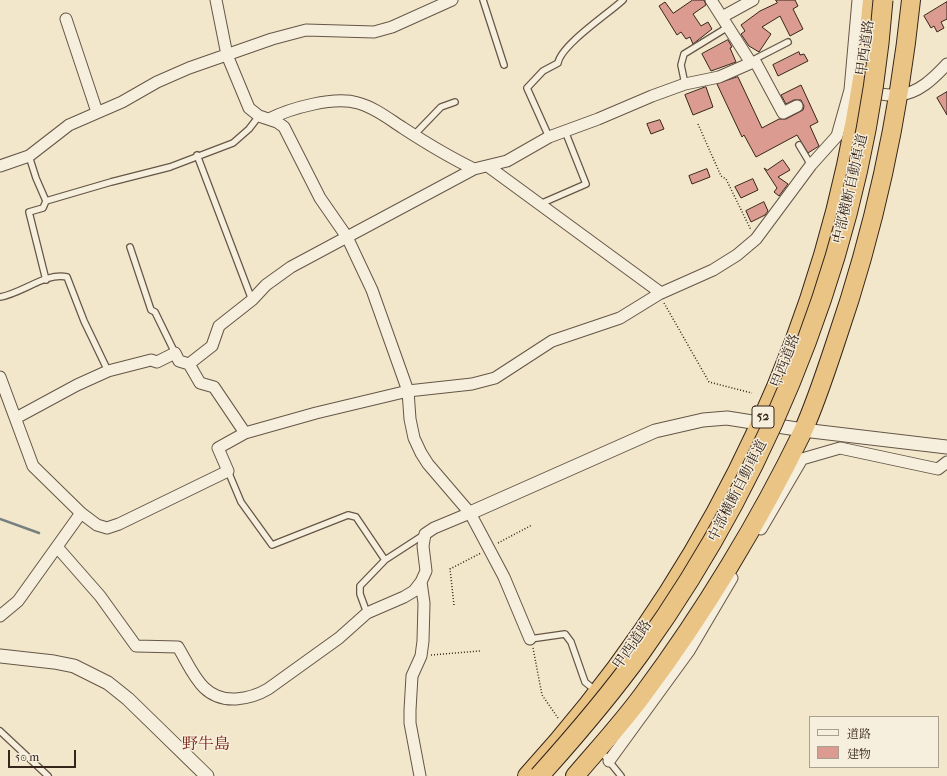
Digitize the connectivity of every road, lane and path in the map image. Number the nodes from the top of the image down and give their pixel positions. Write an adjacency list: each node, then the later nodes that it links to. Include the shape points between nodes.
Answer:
1 (216, 0): 15 (street)
2 (452, 0): 15 (street, via 392,27 374,32 306,30)
3 (483, 0): 18 (lane)
4 (623, 0): 29 (lane, via 568,45 559,56 558,63 543,71 527,88)
5 (711, 0): 11 (street)
6 (753, 0): 11 (street)
7 (858, 0): 20 (street)
8 (872, 0): 20 (highway, 甲西道路 / 52)
9 (883, 0): 82 (highway, 中部横断自動車道, bridge, via 867,120 841,232 806,341 763,443 706,552 642,651 606,699)
10 (910, 0): 21 (highway)
11 (722, 17): 13 (street)
12 (66, 19): 24 (street)
13 (728, 27): 16 (street); 19 (lane, via 684,54 681,65)
14 (788, 42): 16 (lane)
15 (226, 55): 24 (street, via 157,82 122,102); 25 (street, via 249,108)
16 (751, 62): 19 (street, via 719,78); 23 (street, via 756,63 783,113)
17 (947, 64): 21 (street, via 930,82)
18 (504, 65)
19 (685, 84): 27 (street)
20 (855, 91): 21 (street); 33 (street, via 837,136); 53 (highway, 甲西道路 / 52, via 846,173 825,250 801,324)
21 (898, 95): 54 (highway, via 862,260 838,336)
22 (454, 102): 28 (lane, via 441,107)
23 (797, 106)
24 (97, 112): 31 (street, via 69,125)
25 (264, 117): 28 (street, via 308,106 345,101 375,110); 32 (lane, via 233,143); 39 (street, via 284,127 320,198)
26 (698, 124): 40 (path, via 721,176 726,179)
27 (564, 131): 29 (street); 38 (lane, via 586,184)
28 (414, 135): 36 (street)
29 (549, 136): 35 (street, via 507,161)
30 (799, 145): 33 (lane)
31 (29, 156): 34 (street); 37 (lane)
32 (197, 156): 37 (lane); 45 (lane)
33 (811, 165): 40 (street)
34 (0, 166)
35 (489, 167): 36 (street); 38 (street)
36 (474, 169): 39 (street)
37 (46, 201): 42 (lane, via 43,208 29,212)
38 (540, 204): 43 (street)
39 (347, 237): 45 (street, via 291,267 266,285); 50 (street, via 372,290)
40 (756, 239): 43 (street, via 713,270)
41 (130, 247): 46 (lane, via 151,310 156,312)
42 (46, 280): 44 (lane); 48 (lane, via 67,277 84,321)
43 (660, 293): 50 (street, via 620,318 552,341 495,378 472,384); 51 (path, via 709,382)
44 (0, 297)
45 (252, 300): 47 (street, via 219,326 212,346)
46 (175, 353): 47 (street, via 179,361); 48 (street, via 157,362 151,360)
47 (189, 364): 55 (street, via 200,383 214,387)
48 (108, 371): 52 (street)
49 (0, 377): 52 (street)
50 (408, 391): 55 (street, via 316,413); 60 (street, via 410,419 414,438 421,453)
51 (752, 393)
52 (16, 418): 59 (street, via 33,466)
53 (761, 423): 54 (street); 60 (street, via 727,418 709,419 655,431); 74 (highway, 甲西道路 / 52, via 696,549 644,630)
54 (803, 430): 56 (street); 77 (highway, via 735,555 684,637)
55 (245, 434): 58 (street, via 218,448)
56 (947, 447)
57 (947, 462): 77 (street, via 938,469 840,448 802,460 689,651)
58 (228, 471): 59 (street, via 107,528 97,525); 65 (lane, via 242,502 272,545 348,515 356,517)
59 (81, 513): 63 (street)
60 (470, 513): 62 (street); 64 (street)
61 (532, 525): 64 (path)
62 (425, 534): 65 (lane); 66 (street, via 423,546 426,571)
63 (57, 547): 68 (street, via 100,596 136,646 178,647 199,683 217,698 241,698 268,689 339,638); 69 (street, via 18,601)
64 (488, 549): 67 (path, via 450,570); 70 (street, via 504,578)
65 (385, 560): 68 (lane, via 360,586 360,594)
66 (421, 582): 68 (street, via 414,591 404,597); 73 (street, via 424,603)
67 (454, 605)
68 (367, 612)
69 (0, 616)
70 (530, 639): 74 (lane, via 565,634 571,642 585,682); 75 (path, via 542,695 555,716)
71 (480, 651): 73 (path)
72 (0, 656): 79 (street, via 74,666 108,683 128,699)
73 (421, 656): 80 (street, via 412,676 410,710)
74 (598, 692): 75 (highway, 甲西道路 / 52)
75 (569, 727): 81 (highway, 甲西道路 / 52)
76 (0, 731): 78 (lane)
77 (604, 754): 83 (highway); 84 (lane)
78 (45, 775)
79 (207, 776)
80 (420, 776)
81 (527, 776)
82 (539, 776)
83 (574, 776)
84 (621, 776)

